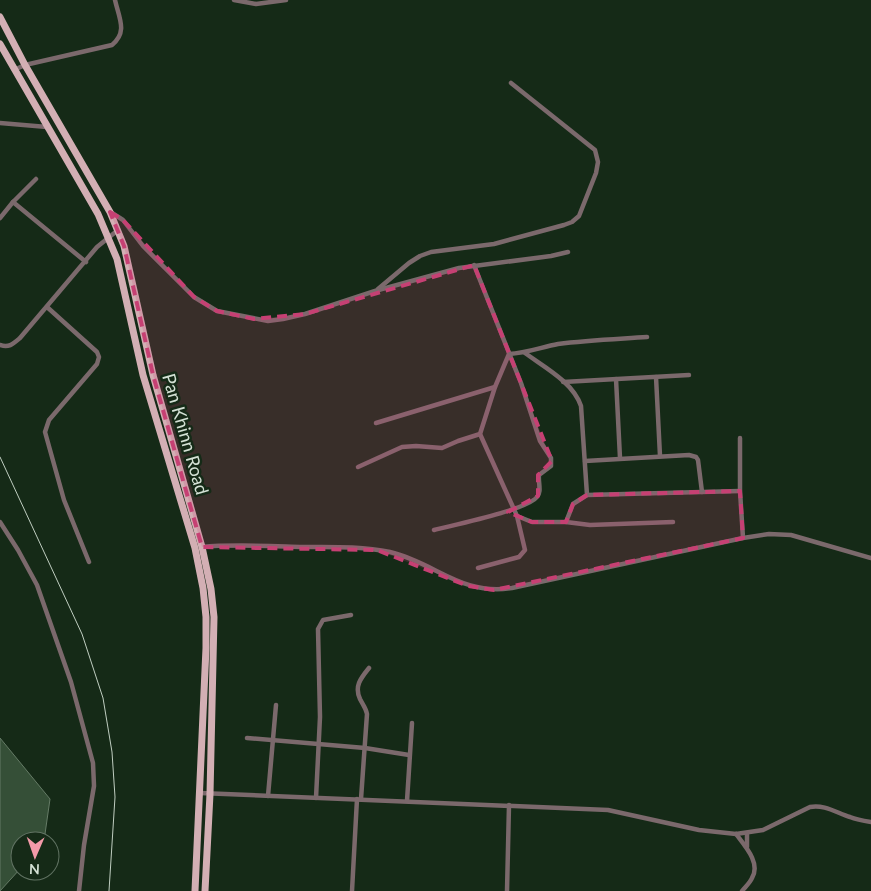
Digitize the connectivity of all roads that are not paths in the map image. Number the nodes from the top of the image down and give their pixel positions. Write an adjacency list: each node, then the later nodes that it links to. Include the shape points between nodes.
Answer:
1 (115, 0): 6 (street, via 122,30 120,39 112,46)
2 (234, 0): 3 (street, via 256,4)
3 (286, 0)
4 (0, 17): 6 (main road, Pan Khinn Road)
5 (0, 44): 7 (main road, Pan Khinn Road)
6 (25, 65): 7 (street); 13 (main road, Pan Khinn Road)
7 (14, 70): 10 (main road, Pan Khinn Road)
8 (511, 83): 20 (street, via 595,150 596,173 579,216 564,225 514,240 446,249 420,256)
9 (0, 123): 10 (street)
10 (49, 127): 16 (main road, Pan Khinn Road)
11 (36, 179): 12 (street)
12 (13, 202): 14 (street); 18 (street)
13 (110, 212): 15 (main road, Pan Khinn Road); 20 (street, via 123,220 143,246 194,297 217,311 268,321 305,314)
14 (0, 218)
15 (118, 230): 16 (street); 48 (main road, Pan Khinn Road)
16 (109, 237): 18 (street); 48 (main road, Pan Khinn Road, via 123,282 143,375)
17 (568, 252): 19 (street)
18 (86, 262): 21 (street)
19 (474, 265): 20 (street); 25 (street)
20 (375, 292)
21 (47, 307): 23 (street, via 13,344); 50 (street, via 99,357 97,364 49,420 45,432 64,500)
22 (647, 337): 24 (street, via 556,344)
23 (0, 345)
24 (525, 353): 25 (street); 29 (street)
25 (509, 354): 30 (street); 41 (street, via 540,441 552,461 551,466 539,475 538,496)
26 (689, 375): 27 (street)
27 (656, 377): 28 (street); 34 (street)
28 (616, 379): 29 (street); 35 (street)
29 (563, 382): 36 (street, via 578,396)
30 (495, 387): 31 (street); 32 (street)
31 (376, 423)
32 (480, 434): 37 (street, via 442,448 402,447); 41 (street)
33 (740, 438): 38 (street)
34 (660, 456): 35 (street); 39 (street, via 696,457)
35 (620, 458): 36 (street)
36 (585, 461): 40 (street)
37 (358, 467)
38 (740, 491): 39 (street); 47 (street)
39 (702, 492): 40 (street)
40 (587, 495): 44 (street, via 573,504)
41 (514, 509): 42 (street); 46 (street)
42 (517, 516): 44 (street, via 532,522); 51 (street, via 525,550 523,554 519,558)
43 (0, 522): 72 (street, via 37,585 71,682 93,763 94,786)
44 (566, 522): 45 (street)
45 (673, 522)
46 (434, 530)
47 (744, 538): 48 (street, via 494,590 468,586 405,558 377,550 303,546); 49 (street, via 792,535)
48 (198, 547): 61 (main road, Pan Khinn Road, via 206,617); 62 (main road, Pan Khinn Road, via 211,589 214,617)
49 (871, 558)
50 (89, 562)
51 (478, 568)
52 (351, 615): 58 (street, via 323,620 318,629)
53 (369, 668): 59 (street, via 358,682 360,699 367,714)
54 (276, 705): 57 (street)
55 (412, 723): 60 (street)
56 (247, 738): 57 (street)
57 (274, 740): 58 (street); 63 (street)
58 (320, 743): 59 (street); 64 (street)
59 (365, 748): 60 (street); 65 (street)
60 (409, 755): 66 (street)
61 (200, 793): 62 (street); 73 (main road, Pan Khinn Road)
62 (210, 794): 63 (street); 74 (main road, Pan Khinn Road)
63 (268, 796): 64 (street)
64 (316, 798): 65 (street)
65 (359, 799): 66 (street); 75 (street)
66 (407, 801): 67 (street)
67 (509, 805): 69 (street, via 617,811 676,826); 76 (street)
68 (871, 822): 70 (street, via 816,805 773,826)
69 (736, 834): 70 (street); 71 (street)
70 (747, 834): 71 (street)
71 (747, 847): 77 (street, via 754,871)
72 (79, 891)
73 (195, 891)
74 (205, 891)
75 (352, 891)
76 (507, 891)
77 (742, 891)

